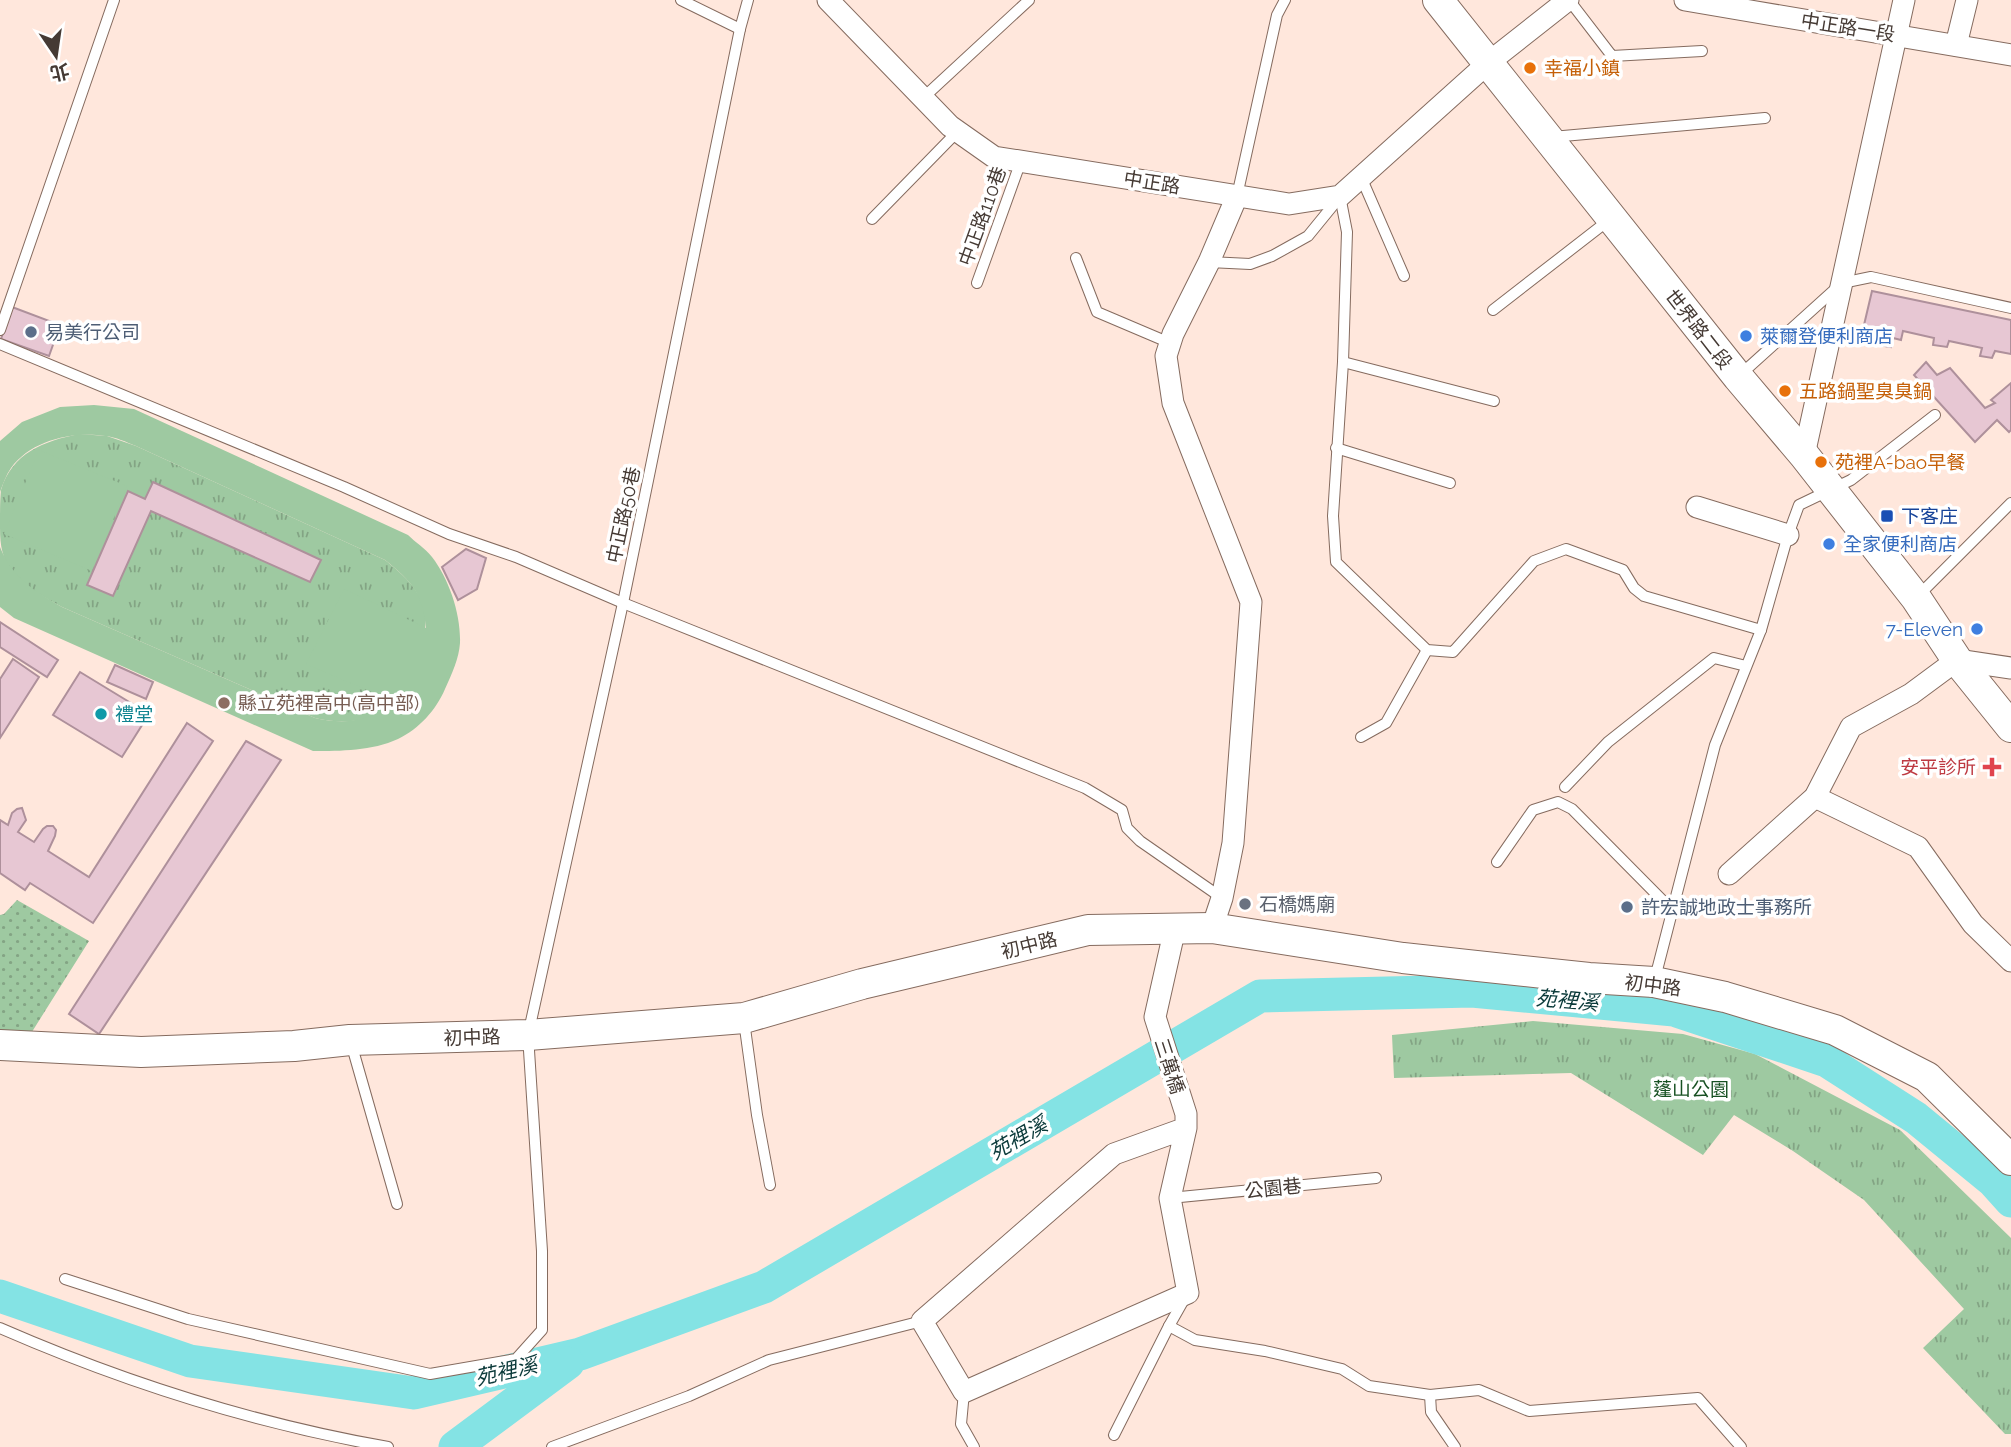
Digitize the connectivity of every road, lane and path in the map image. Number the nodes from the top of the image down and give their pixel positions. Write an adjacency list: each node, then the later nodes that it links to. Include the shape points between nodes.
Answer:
1 (114, 0): 36 (lane)
2 (681, 0): 13 (lane)
3 (748, 0): 13 (lane, 中正路50巷)
4 (828, 0): 19 (street, 中正路)
5 (1029, 0): 19 (lane)
6 (1285, 0): 25 (lane, via 1277,15)
7 (1437, 0): 18 (street, 世界路二段)
8 (1568, 0): 16 (lane, via 1612,56); 18 (street)
9 (1685, 0): 12 (street, 中正路一段)
10 (1905, 0): 14 (street)
11 (1967, 0): 15 (street)
12 (1720, 3): 14 (street, 中正路一段)
13 (740, 29): 51 (lane, 中正路50巷)
14 (1897, 35): 15 (street, 中正路一段); 32 (street)
15 (1956, 46): 17 (street, 中正路一段)
16 (1702, 51)
17 (2011, 55)
18 (1488, 63): 22 (street, 世界路二段); 24 (street)
19 (923, 98): 21 (street, 中正路)
20 (1765, 118): 22 (lane)
21 (958, 131): 23 (street, 中正路, via 994,157); 28 (lane)
22 (1547, 137): 27 (street, 世界路二段)
23 (1021, 161): 25 (street, 中正路); 33 (lane, 中正路110巷)
24 (1361, 177): 26 (street); 31 (lane)
25 (1237, 196): 26 (street, 中正路, via 1289,204); 30 (street)
26 (1340, 196): 30 (lane, via 1308,236 1272,256 1250,264); 39 (lane, via 1347,232)
27 (1611, 218): 35 (lane); 40 (street, 世界路二段)
28 (872, 219)
29 (1076, 257): 37 (lane, via 1097,312)
30 (1209, 262): 37 (street)
31 (1404, 276)
32 (1842, 283): 34 (lane, via 1871,276); 40 (lane); 44 (street)
33 (976, 284)
34 (2011, 308)
35 (1493, 310)
36 (0, 330)
37 (1170, 343): 63 (street, via 1167,356 1173,403 1251,602 1233,843)
38 (0, 344): 51 (lane)
39 (1343, 362): 41 (lane); 43 (lane)
40 (1738, 377): 44 (street, 世界路二段)
41 (1494, 401)
42 (1935, 415): 46 (lane, via 1851,480)
43 (1336, 448): 45 (lane); 53 (lane, via 1336,562)
44 (1804, 455): 46 (street, 世界路二段)
45 (1450, 483)
46 (1830, 490): 49 (lane, via 1799,505); 50 (street, 世界路二段)
47 (2011, 503): 50 (lane)
48 (1697, 507): 49 (street)
49 (1788, 535): 52 (lane)
50 (1916, 598): 54 (street, 世界路二段)
51 (623, 603): 63 (lane, via 1085,788 1122,810 1127,828 1140,841); 70 (lane, 中正路50巷)
52 (1761, 630): 53 (lane, via 1644,596 1623,570 1566,549 1534,561 1454,652); 55 (lane)
53 (1427, 650): 58 (lane, via 1386,723)
54 (1957, 660): 56 (street); 57 (street, 世界路二段); 60 (street, via 1911,694 1851,727)
55 (1746, 666): 59 (lane, via 1714,658 1608,741); 64 (lane, via 1716,745)
56 (2011, 668)
57 (2011, 727)
58 (1361, 737)
59 (1565, 787)
60 (1815, 797): 62 (street); 67 (street, via 1918,847 1973,924)
61 (1497, 862): 64 (lane, via 1533,810 1558,802 1572,808)
62 (1730, 874)
63 (1222, 898): 66 (street)
64 (1673, 911): 68 (lane)
65 (1175, 928): 66 (street, 初中路); 69 (street, 初中路, via 1088,930 862,984); 73 (street, 三萬橋, via 1155,1017)
66 (1212, 928): 68 (street, 初中路, via 1403,958)
67 (2011, 961)
68 (1654, 982): 74 (street, 初中路, via 1725,997 1835,1030 1927,1077)
69 (744, 1018): 70 (street, 初中路); 76 (lane)
70 (528, 1035): 71 (street, 初中路); 79 (lane, 中正路50巷, via 542,1251 542,1330 516,1359 430,1374 188,1319)
71 (350, 1040): 72 (street, 初中路, via 141,1052); 78 (lane)
72 (0, 1045)
73 (1186, 1121): 77 (street); 81 (street, via 1114,1154)
74 (2011, 1160)
75 (1376, 1178): 77 (lane, 公園巷)
76 (770, 1185)
77 (1170, 1198): 80 (street)
78 (397, 1204)
79 (65, 1279)
80 (1188, 1293): 82 (lane); 84 (street)
81 (922, 1321): 84 (street); 88 (lane, via 769,1360 689,1396)
82 (1169, 1326): 85 (lane, via 1195,1340 1342,1369 1369,1386); 86 (lane)
83 (0, 1328): 87 (lane, via 78,1362 207,1406)
84 (964, 1392): 89 (lane, via 961,1424)
85 (1430, 1395): 90 (lane, via 1431,1412); 91 (lane, via 1479,1390 1529,1411 1698,1398)
86 (1114, 1435)
87 (388, 1447)
88 (552, 1447)
89 (974, 1447)
90 (1455, 1447)
91 (1741, 1447)

